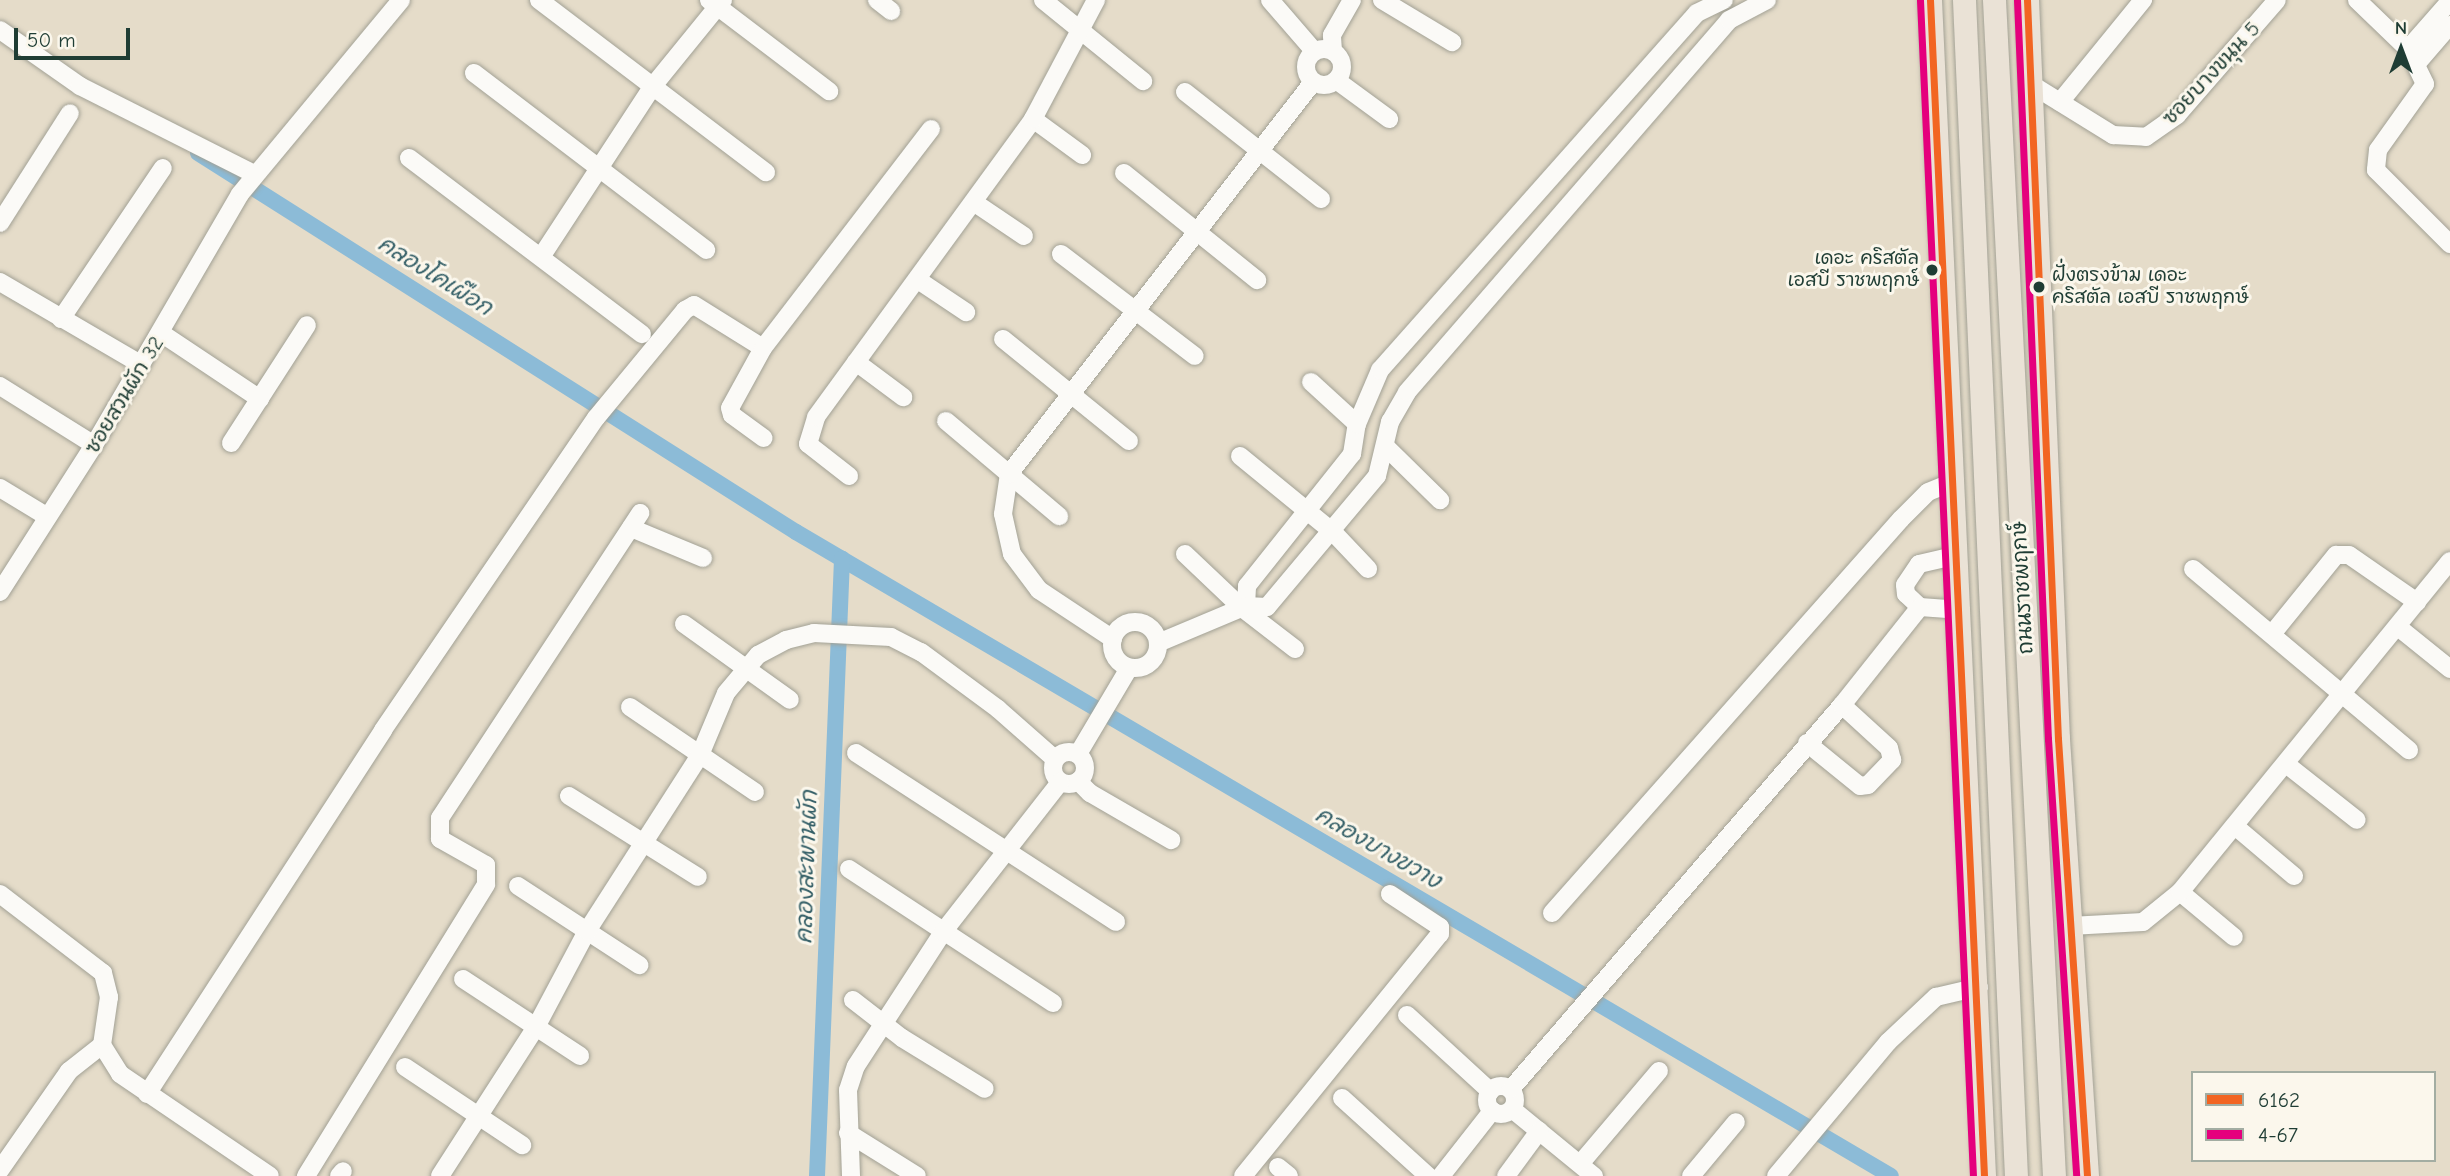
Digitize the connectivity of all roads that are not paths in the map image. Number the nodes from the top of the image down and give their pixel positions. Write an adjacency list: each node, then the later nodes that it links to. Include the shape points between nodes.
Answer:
1 (401, 0): 46 (street, ซอยสวนผัก 32)
2 (539, 0): 31 (street)
3 (1043, 0): 21 (street)
4 (1096, 0): 21 (street)
5 (1270, 0): 23 (street)
6 (1352, 0): 24 (street, via 1332,35)
7 (1382, 0): 22 (street)
8 (1724, 0): 49 (street, via 1696,13)
9 (1767, 0): 51 (street, via 1729,20)
10 (1930, 0): 87 (main road)
11 (1964, 0): 151 (main road, ถนนราชพฤกษ์)
12 (1994, 0): 101 (main road, ถนนราชพฤกษ์)
13 (2027, 0): 30 (main road)
14 (2143, 0): 34 (street)
15 (2277, 0): 34 (street, ซอยบางขนุน 5, via 2177,115 2146,137 2113,135)
16 (2357, 0): 25 (street)
17 (2450, 1): 25 (street)
18 (717, 2): 31 (street); 32 (street)
19 (2450, 25): 25 (street)
20 (0, 30): 46 (street, via 80,86)
21 (1082, 32): 28 (street); 36 (street)
22 (1452, 42)
23 (1314, 51): 24 (street); 29 (street, via 1305,66)
24 (1333, 51): 27 (street, via 1342,65)
25 (2413, 56): 54 (street, via 2425,84 2378,150 2376,170)
26 (474, 73): 43 (street)
27 (1336, 80): 29 (street, via 1328,85); 37 (street)
28 (1143, 81)
29 (1313, 82): 39 (street)
30 (2029, 83): 34 (street, ซอยบางขนุน 5); 120 (main road)
31 (653, 86): 43 (street); 44 (street)
32 (829, 91)
33 (1185, 92): 39 (street)
34 (2060, 102)
35 (70, 113): 50 (street)
36 (1033, 119): 40 (street); 48 (street)
37 (1389, 119)
38 (931, 128): 68 (street)
39 (1261, 150): 47 (street); 52 (street)
40 (1082, 155)
41 (410, 158): 57 (street)
42 (163, 168): 63 (street)
43 (599, 168): 55 (street); 57 (street)
44 (766, 172)
45 (1124, 173): 52 (street)
46 (248, 182): 65 (street, ซอยสวนผัก 32)
47 (1321, 199)
48 (975, 203): 53 (street); 58 (street)
49 (1519, 210): 51 (street); 78 (street, via 1380,370)
50 (0, 223)
51 (1545, 230): 83 (street, via 1407,392 1390,422)
52 (1199, 231): 59 (street); 62 (street)
53 (1024, 236)
54 (2450, 244)
55 (706, 250)
56 (1061, 254): 62 (street)
57 (541, 257): 66 (street)
58 (918, 279): 61 (street); 70 (street)
59 (1257, 280)
60 (0, 282): 63 (street)
61 (966, 312)
62 (1136, 313): 69 (street); 74 (street)
63 (61, 319): 71 (street)
64 (307, 325): 76 (street)
65 (161, 333): 71 (street, ซอยสวนผัก 32); 76 (street)
66 (642, 334)
67 (1003, 339): 74 (street)
68 (763, 348): 79 (street, via 730,408 732,415); 167 (street, via 694,305 685,310 596,418 383,730)
69 (1195, 356)
70 (856, 362): 75 (street); 86 (street, via 808,432 814,452)
71 (142, 365): 82 (street, ซอยสวนผัก 32)
72 (1311, 382): 78 (street)
73 (0, 386): 82 (street)
74 (1075, 394): 80 (street); 85 (street)
75 (903, 397)
76 (260, 399): 81 (street)
77 (946, 421): 85 (street)
78 (1357, 424): 90 (street, via 1352,454)
79 (764, 438)
80 (1129, 441)
81 (231, 443)
82 (94, 445): 91 (street, ซอยสวนผัก 32)
83 (1386, 447): 89 (street); 93 (street, via 1377,476)
84 (1240, 456): 90 (street)
85 (1009, 474): 92 (street); 109 (street, via 1003,514 1012,554 1039,590)
86 (849, 476)
87 (1955, 481): 95 (main road); 145 (street, via 1928,492 1901,519)
88 (0, 488): 91 (street)
89 (1440, 500)
90 (1308, 511): 93 (street); 103 (street, via 1247,586)
91 (46, 516): 100 (street, ซอยสวนผัก 32)
92 (1059, 516)
93 (1333, 532): 98 (street); 103 (street, via 1267,607)
94 (1185, 554): 103 (street)
95 (1958, 555): 104 (street, via 1929,560 1907,578 1906,594); 105 (main road)
96 (703, 558): 179 (street, via 635,521 440,818 440,839 486,865 486,884)
97 (2450, 561): 102 (street)
98 (1368, 569)
99 (2193, 569): 108 (street)
100 (0, 592)
101 (2023, 602): 115 (main road); 193 (main road, ถนนราชพฤกษ์)
102 (2417, 602): 107 (street); 108 (street, via 2343,554 2336,555)
103 (1244, 607): 110 (street); 111 (street)
104 (1920, 607): 105 (street); 118 (street)
105 (1961, 610): 133 (main road)
106 (684, 624): 112 (street)
107 (2398, 627): 114 (street); 116 (street)
108 (2272, 634): 116 (street)
109 (1113, 639): 110 (street, via 1122,627 1137,622 1151,628); 113 (street, via 1117,660)
110 (1158, 643): 113 (street, via 1151,663)
111 (1295, 649)
112 (746, 666): 117 (street); 125 (street, via 726,693); 126 (street, via 786,640 814,633 891,637 921,652 998,709)
113 (1129, 668): 124 (street)
114 (2450, 669)
115 (2042, 674): 120 (main road); 194 (main road)
116 (2345, 693): 122 (street); 127 (street)
117 (790, 700)
118 (1842, 705): 121 (street); 121 (street, via 1889,748 1892,760 1868,785 1860,786)
119 (631, 707): 125 (street)
120 (2058, 739): 147 (main road)
121 (1807, 743): 165 (street)
122 (2409, 750)
123 (856, 753): 137 (street)
124 (1078, 754): 126 (street, via 1065,752); 128 (street, via 1085,771)
125 (700, 755): 130 (street); 136 (street)
126 (1055, 759): 129 (street, via 1053,772)
127 (2286, 764): 132 (street); 134 (street)
128 (1078, 781): 129 (street); 135 (street, via 1090,793)
129 (1060, 782): 137 (street)
130 (755, 792)
131 (569, 796): 136 (street)
132 (2357, 820)
133 (1971, 822): 151 (main road, via 1987,872); 154 (main road)
134 (2236, 827): 139 (street); 142 (street)
135 (1171, 840)
136 (645, 845): 140 (street); 148 (street)
137 (1002, 851): 146 (street); 149 (street)
138 (849, 869): 149 (street)
139 (2294, 876)
140 (698, 877)
141 (518, 886): 148 (street)
142 (2180, 892): 147 (street, via 2143,922); 150 (street)
143 (0, 894): 160 (street, via 92,960 103,973 108,997)
144 (1390, 894): 183 (street, via 1440,927 1440,934)
145 (1552, 913)
146 (1116, 922)
147 (2070, 926): 195 (main road)
148 (587, 932): 152 (street); 159 (street)
149 (943, 933): 156 (street); 158 (street)
150 (2234, 937)
151 (2000, 940): 191 (main road); 192 (main road, ถนนราชพฤกษ์)
152 (639, 965)
153 (463, 979): 159 (street)
154 (1979, 987): 189 (street, via 1936,997 1888,1042); 190 (main road)
155 (853, 1000): 158 (street)
156 (1053, 1003)
157 (1407, 1014): 166 (street)
158 (886, 1024): 164 (street); 174 (street, via 856,1066 848,1090)
159 (536, 1027): 161 (street); 171 (street)
160 (102, 1045): 167 (street, via 120,1074); 177 (street, via 69,1071)
161 (580, 1056)
162 (405, 1067): 171 (street)
163 (1659, 1071): 176 (street)
164 (985, 1089)
165 (1511, 1089): 166 (street, via 1500,1086); 169 (street, via 1516,1099)
166 (1490, 1091): 170 (street, via 1487,1101)
167 (147, 1094): 178 (street)
168 (1342, 1098): 184 (street)
169 (1512, 1109): 170 (street, via 1503,1114); 173 (street)
170 (1492, 1111): 185 (street)
171 (478, 1116): 175 (street); 180 (street)
172 (1736, 1122): 188 (street)
173 (1539, 1131): 176 (street); 186 (street)
174 (848, 1133): 181 (street); 182 (street)
175 (522, 1145)
176 (1580, 1164): 187 (street)
177 (0, 1170)
178 (270, 1176)
179 (306, 1176)
180 (440, 1176)
181 (850, 1176)
182 (917, 1176)
183 (1243, 1176)
184 (1428, 1176)
185 (1441, 1176)
186 (1506, 1176)
187 (1594, 1176)
188 (1691, 1176)
189 (1776, 1176)
190 (1984, 1176)
191 (2000, 1176)
192 (2016, 1176)
193 (2054, 1176)
194 (2069, 1176)
195 (2087, 1176)

